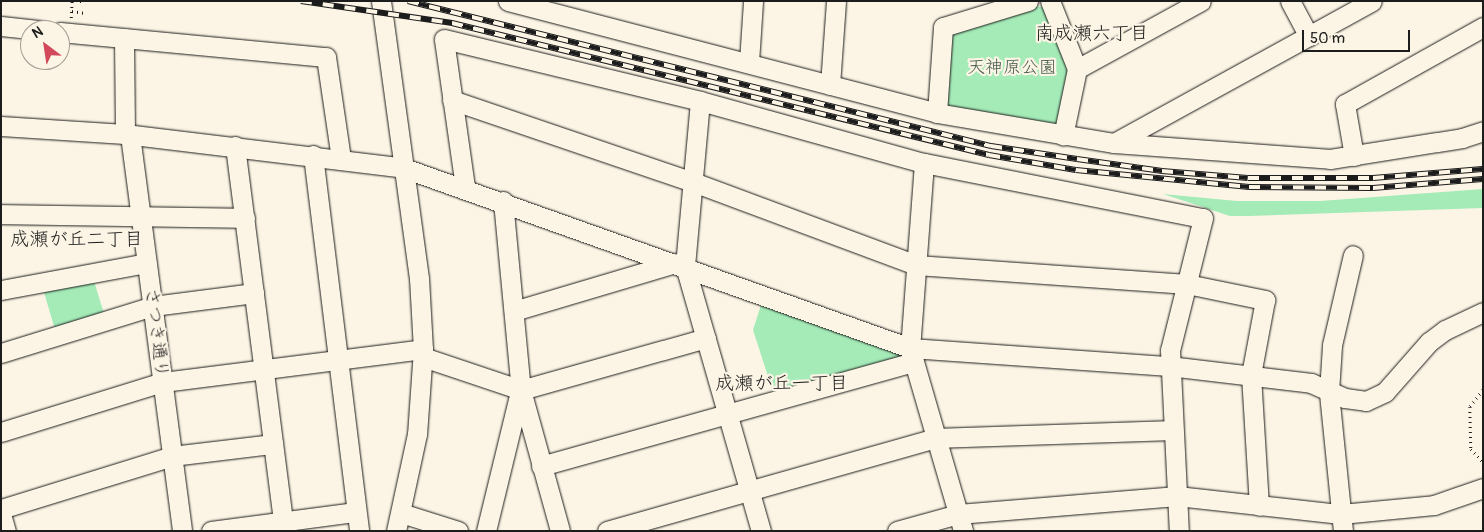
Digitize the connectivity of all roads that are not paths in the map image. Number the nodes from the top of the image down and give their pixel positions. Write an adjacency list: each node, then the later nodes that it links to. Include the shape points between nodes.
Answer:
1 (380, 1): 32 (street)
2 (508, 1): 16 (street)
3 (753, 1): 16 (street)
4 (836, 1): 18 (street)
5 (1028, 1): 21 (street, via 943,27)
6 (1050, 1): 17 (street)
7 (1201, 1): 17 (street)
8 (1290, 1): 14 (street)
9 (1372, 1): 14 (street)
10 (1, 26): 11 (street)
11 (20, 28)
12 (70, 28): 15 (street)
13 (1483, 28): 29 (street, via 1344,104)
14 (1309, 36): 26 (street)
15 (124, 38): 24 (street, さつき通り); 30 (street, via 326,57)
16 (749, 62): 18 (street)
17 (1077, 69): 25 (street)
18 (830, 85): 21 (street)
19 (452, 100): 20 (street, via 444,39); 33 (street); 34 (street)
20 (700, 101): 31 (street); 33 (street)
21 (937, 113): 25 (street)
22 (1, 126): 24 (street)
23 (1483, 131): 29 (street, via 1462,138)
24 (127, 134): 27 (street); 37 (street, さつき通り)
25 (1063, 136): 26 (street)
26 (1114, 143): 29 (street, via 1330,160)
27 (235, 146): 28 (street); 38 (street)
28 (313, 155): 30 (street); 53 (street)
29 (1354, 156)
30 (341, 159): 32 (street)
31 (924, 163): 42 (street); 43 (street, via 1203,218)
32 (404, 168): 34 (street); 51 (street, via 419,278)
33 (693, 182): 41 (street); 42 (street)
34 (465, 187): 35 (street)
35 (503, 201): 41 (street); 47 (street)
36 (1, 214): 37 (street)
37 (141, 216): 38 (street); 40 (street, さつき通り)
38 (245, 218): 45 (street)
39 (1353, 255): 59 (street, via 1332,345)
40 (147, 263): 44 (street); 46 (street, さつき通り)
41 (680, 265): 47 (street); 49 (street); 52 (street)
42 (916, 265): 43 (street); 52 (street)
43 (1187, 284): 54 (street); 56 (street, via 1265,300)
44 (1, 290)
45 (254, 293): 46 (street); 55 (street)
46 (153, 306): 50 (street); 57 (street, さつき通り)
47 (514, 311): 58 (street)
48 (1483, 312): 59 (street, via 1445,330 1429,342 1385,392 1375,398 1358,401)
49 (706, 338): 58 (street); 60 (street)
50 (1, 353)
51 (423, 353): 53 (street); 58 (street); 74 (street, via 417,434)
52 (912, 355): 54 (street); 60 (street); 63 (street)
53 (339, 360): 55 (street); 72 (street)
54 (1169, 366): 56 (street); 61 (street)
55 (264, 370): 57 (street); 64 (street)
56 (1251, 375): 59 (street, via 1311,383); 70 (street)
57 (162, 382): 62 (street); 65 (street, さつき通り)
58 (521, 390): 66 (street); 83 (street)
59 (1329, 392): 76 (street)
60 (728, 415): 66 (street); 68 (street)
61 (1172, 430): 63 (street); 69 (street)
62 (1, 432)
63 (936, 438): 68 (street); 75 (street)
64 (273, 444): 65 (street); 77 (street)
65 (172, 456): 71 (street); 79 (street, さつき通り)
66 (541, 466): 84 (street)
67 (1483, 488): 76 (street, via 1434,505)
68 (750, 492): 85 (street); 86 (street)
69 (1177, 496): 70 (street); 75 (street); 88 (street)
70 (1259, 506): 76 (street)
71 (1, 509)
72 (356, 512): 77 (street); 81 (street)
73 (1, 514): 78 (street)
74 (398, 522): 82 (street)
75 (961, 522): 87 (street)
76 (1342, 522)
77 (284, 526): 80 (street)
78 (6, 531)
79 (182, 531)
80 (211, 531)
81 (359, 531)
82 (458, 531)
83 (486, 531)
84 (560, 531)
85 (607, 531)
86 (761, 531)
87 (897, 531)
88 (1179, 531)

